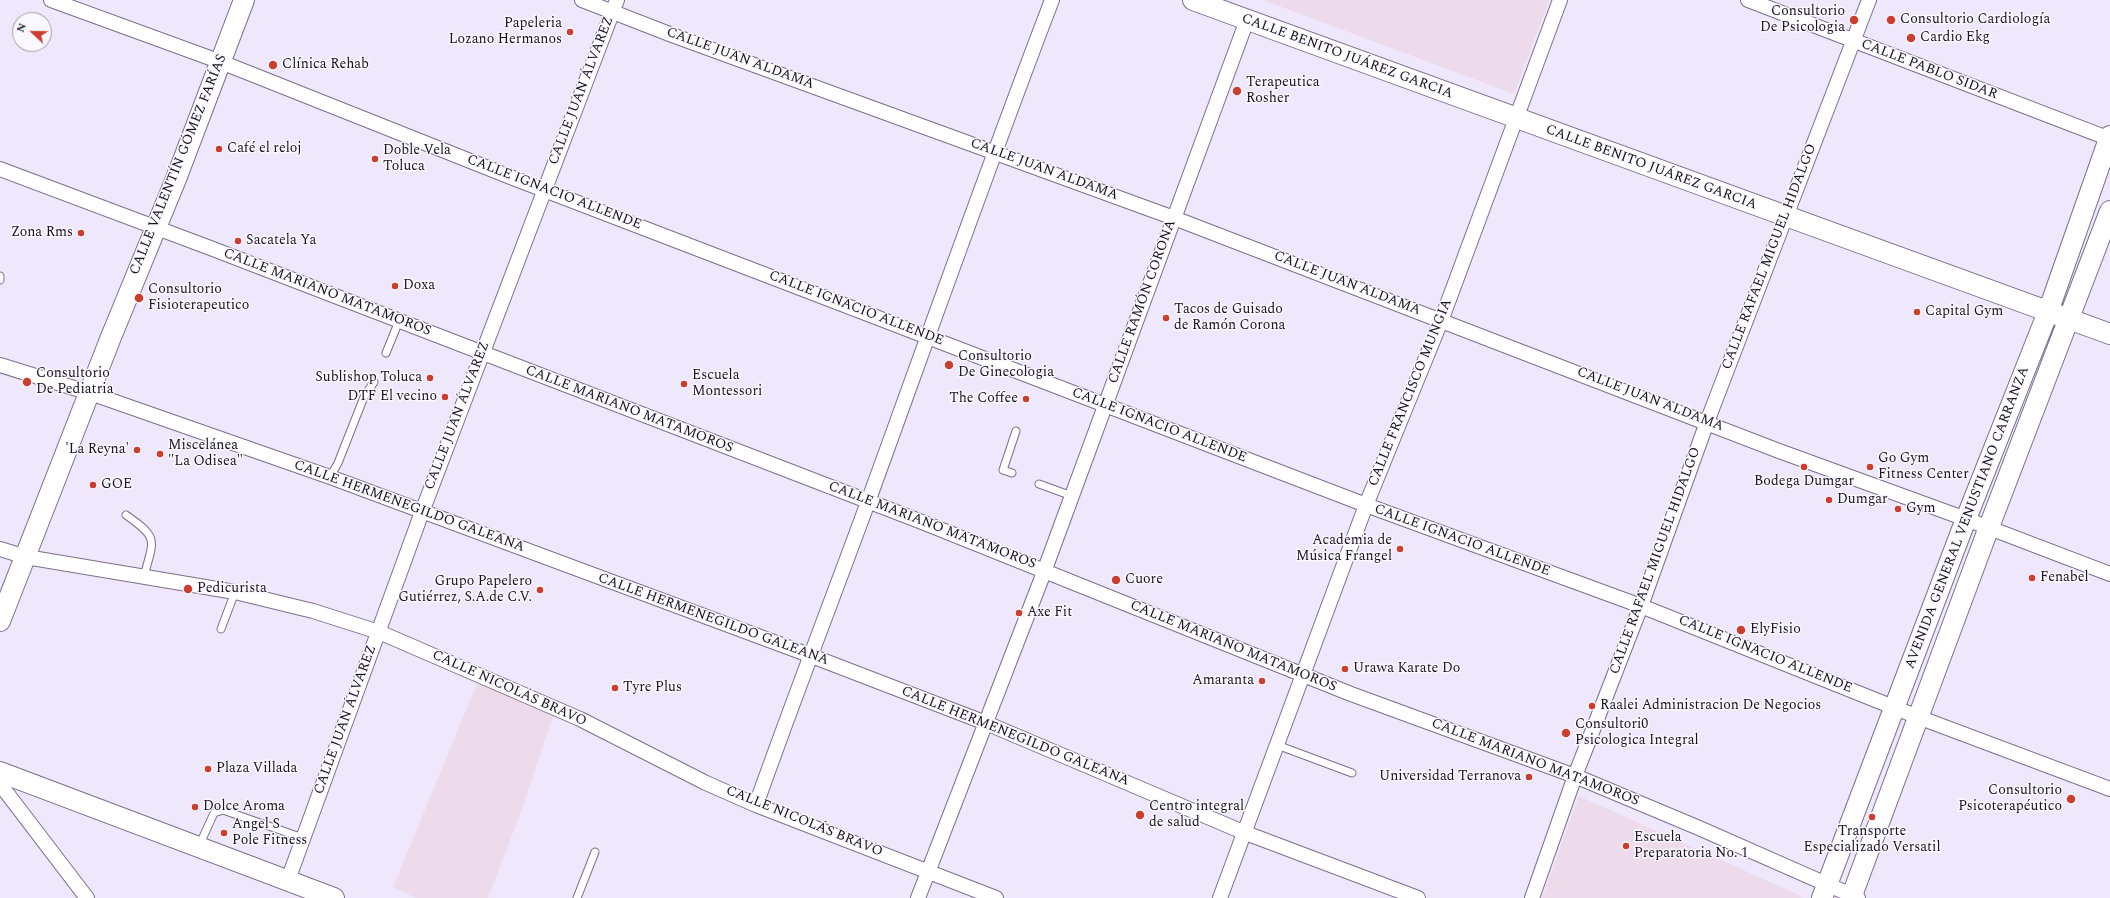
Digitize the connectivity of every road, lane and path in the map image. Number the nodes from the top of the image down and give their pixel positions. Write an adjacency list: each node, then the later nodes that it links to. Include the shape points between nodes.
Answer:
1 (51, 0): 12 (street, CALLE IGNACIO ALLENDE)
2 (244, 0): 12 (main road, CALLE VALENTÍN GÓMEZ FARÍAS)
3 (582, 0): 9 (street, CALLE JUAN ALDAMA)
4 (1052, 0): 15 (street)
5 (1193, 0): 10 (main road, CALLE BENITO JUÁREZ GARCIA)
6 (1560, 0): 13 (street, CALLE FRANCISCO MUNGIA)
7 (1748, 0): 11 (street, CALLE PABLO SIDAR)
8 (1869, 0): 11 (street, CALLE RAFAEL MIGUEL HIDALGO)
9 (615, 6): 15 (street, CALLE JUAN ALDAMA, via 672,35); 17 (street, CALLE JUAN ÁLVAREZ)
10 (1247, 20): 13 (main road, CALLE BENITO JUÁREZ GARCIA); 20 (street, CALLE RAMÓN CORONA)
11 (1854, 41): 14 (street, CALLE PABLO SIDAR); 19 (street, CALLE RAFAEL MIGUEL HIDALGO)
12 (220, 62): 17 (street, CALLE IGNACIO ALLENDE); 21 (main road, CALLE VALENTÍN GÓMEZ FARÍAS)
13 (1516, 119): 19 (main road, CALLE BENITO JUÁREZ GARCIA); 27 (street, CALLE FRANCISCO MUNGIA)
14 (2110, 138): 24 (main road, AVENIDA GENERAL VENUSTIANO CARRANZA)
15 (994, 151): 20 (street, CALLE JUAN ALDAMA); 29 (street)
16 (0, 169): 21 (street, CALLE MARIANO MATAMOROS)
17 (544, 189): 29 (street, CALLE IGNACIO ALLENDE); 31 (street, CALLE JUAN ÁLVAREZ)
18 (2110, 211): 25 (main road, AVENIDA GENERAL VENUSTIANO CARRANZA)
19 (1786, 217): 24 (main road, CALLE BENITO JUÁREZ GARCIA); 36 (street, CALLE RAFAEL MIGUEL HIDALGO)
20 (1174, 218): 27 (street, CALLE JUAN ALDAMA); 35 (street, CALLE RAMÓN CORONA)
21 (156, 227): 26 (street, CALLE MARIANO MATAMOROS); 34 (main road, CALLE VALENTÍN GÓMEZ FARÍAS)
22 (0, 276): 23 (lane)
23 (0, 280)
24 (2048, 312): 25 (main road, CALLE BENITO JUÁREZ GARCIA); 46 (main road, AVENIDA GENERAL VENUSTIANO CARRANZA)
25 (2069, 319): 28 (main road, CALLE BENITO JUÁREZ GARCIA); 47 (main road, AVENIDA GENERAL VENUSTIANO CARRANZA)
26 (399, 321): 30 (lane); 31 (street, CALLE MARIANO MATAMOROS)
27 (1441, 321): 36 (street, CALLE JUAN ALDAMA); 43 (street, CALLE FRANCISCO MUNGIA)
28 (2110, 334)
29 (928, 337): 35 (street, CALLE IGNACIO ALLENDE); 42 (street)
30 (386, 353)
31 (481, 353): 42 (street, CALLE MARIANO MATAMOROS); 44 (street, CALLE JUAN ÁLVAREZ)
32 (0, 364): 34 (street, CALLE HERMENEGILDO GALEANA)
33 (374, 382): 39 (lane, via 364,397)
34 (90, 393): 39 (street, CALLE HERMENEGILDO GALEANA); 49 (main road, CALLE VALENTÍN GÓMEZ FARÍAS)
35 (1105, 405): 41 (street, CALLE RAMÓN CORONA); 43 (street, CALLE IGNACIO ALLENDE)
36 (1707, 422): 46 (street, CALLE JUAN ALDAMA); 54 (street, CALLE RAFAEL MIGUEL HIDALGO)
37 (1016, 431): 38 (lane, via 1002,470)
38 (1012, 473)
39 (330, 477): 44 (street, CALLE HERMENEGILDO GALEANA)
40 (1039, 484): 41 (lane)
41 (1072, 496): 50 (street, CALLE RAMÓN CORONA)
42 (868, 502): 50 (street, CALLE MARIANO MATAMOROS); 58 (street)
43 (1366, 505): 54 (street, CALLE IGNACIO ALLENDE); 59 (street, CALLE FRANCISCO MUNGIA)
44 (422, 512): 57 (street, CALLE JUAN ÁLVAREZ); 58 (street, CALLE HERMENEGILDO GALEANA)
45 (126, 516): 52 (lane, via 152,537 153,544)
46 (1966, 519): 47 (street, CALLE JUAN ALDAMA); 60 (main road, AVENIDA GENERAL VENUSTIANO CARRANZA)
47 (1989, 527): 51 (street, CALLE JUAN ALDAMA); 61 (main road, AVENIDA GENERAL VENUSTIANO CARRANZA)
48 (0, 549): 49 (street, CALLE NICOLÁS BRAVO)
49 (26, 557): 52 (street, CALLE NICOLÁS BRAVO); 55 (main road, CALLE VALENTÍN GÓMEZ FARÍAS)
50 (1045, 570): 59 (street, CALLE MARIANO MATAMOROS); 62 (street, CALLE RAMÓN CORONA)
51 (2110, 574)
52 (144, 576): 53 (street, CALLE NICOLÁS BRAVO)
53 (235, 592): 56 (lane); 57 (street, CALLE NICOLÁS BRAVO, via 313,611)
54 (1641, 606): 60 (street, CALLE IGNACIO ALLENDE); 66 (street, CALLE RAFAEL MIGUEL HIDALGO)
55 (0, 621)
56 (222, 629)
57 (379, 632): 69 (street, CALLE NICOLÁS BRAVO, via 580,719 706,783); 71 (street, CALLE JUAN ÁLVAREZ)
58 (809, 655): 62 (street, CALLE HERMENEGILDO GALEANA); 69 (street)
59 (1303, 676): 63 (street, CALLE FRANCISCO MUNGIA); 66 (street, CALLE MARIANO MATAMOROS)
60 (1894, 708): 61 (street, CALLE IGNACIO ALLENDE); 76 (main road, AVENIDA GENERAL VENUSTIANO CARRANZA)
61 (1918, 717): 68 (street, CALLE IGNACIO ALLENDE); 77 (main road, AVENIDA GENERAL VENUSTIANO CARRANZA)
62 (986, 723): 70 (street, CALLE HERMENEGILDO GALEANA); 74 (street, CALLE RAMÓN CORONA)
63 (1277, 745): 65 (lane); 70 (street, CALLE FRANCISCO MUNGIA)
64 (0, 772): 72 (main road)
65 (1352, 773)
66 (1575, 776): 76 (street, CALLE MARIANO MATAMOROS, via 1685,822); 85 (street, CALLE RAFAEL MIGUEL HIDALGO)
67 (0, 784): 78 (street)
68 (2110, 789)
69 (756, 805): 74 (street, CALLE NICOLÁS BRAVO)
70 (1243, 832): 83 (street, CALLE FRANCISCO MUNGIA); 84 (street, CALLE HERMENEGILDO GALEANA)
71 (303, 838): 72 (lane, via 223,810 214,813); 75 (street, CALLE JUAN ÁLVAREZ)
72 (199, 847): 75 (main road)
73 (595, 852): 80 (lane)
74 (928, 872): 81 (street, CALLE RAMÓN CORONA); 82 (street, CALLE NICOLÁS BRAVO)
75 (288, 880): 79 (main road)
76 (1824, 891): 77 (street, CALLE MARIANO MATAMOROS)
77 (1853, 897)
78 (87, 898)
79 (334, 898)
80 (577, 898)
81 (918, 898)
82 (996, 898)
83 (1220, 898)
84 (1418, 898)
85 (1532, 898)

